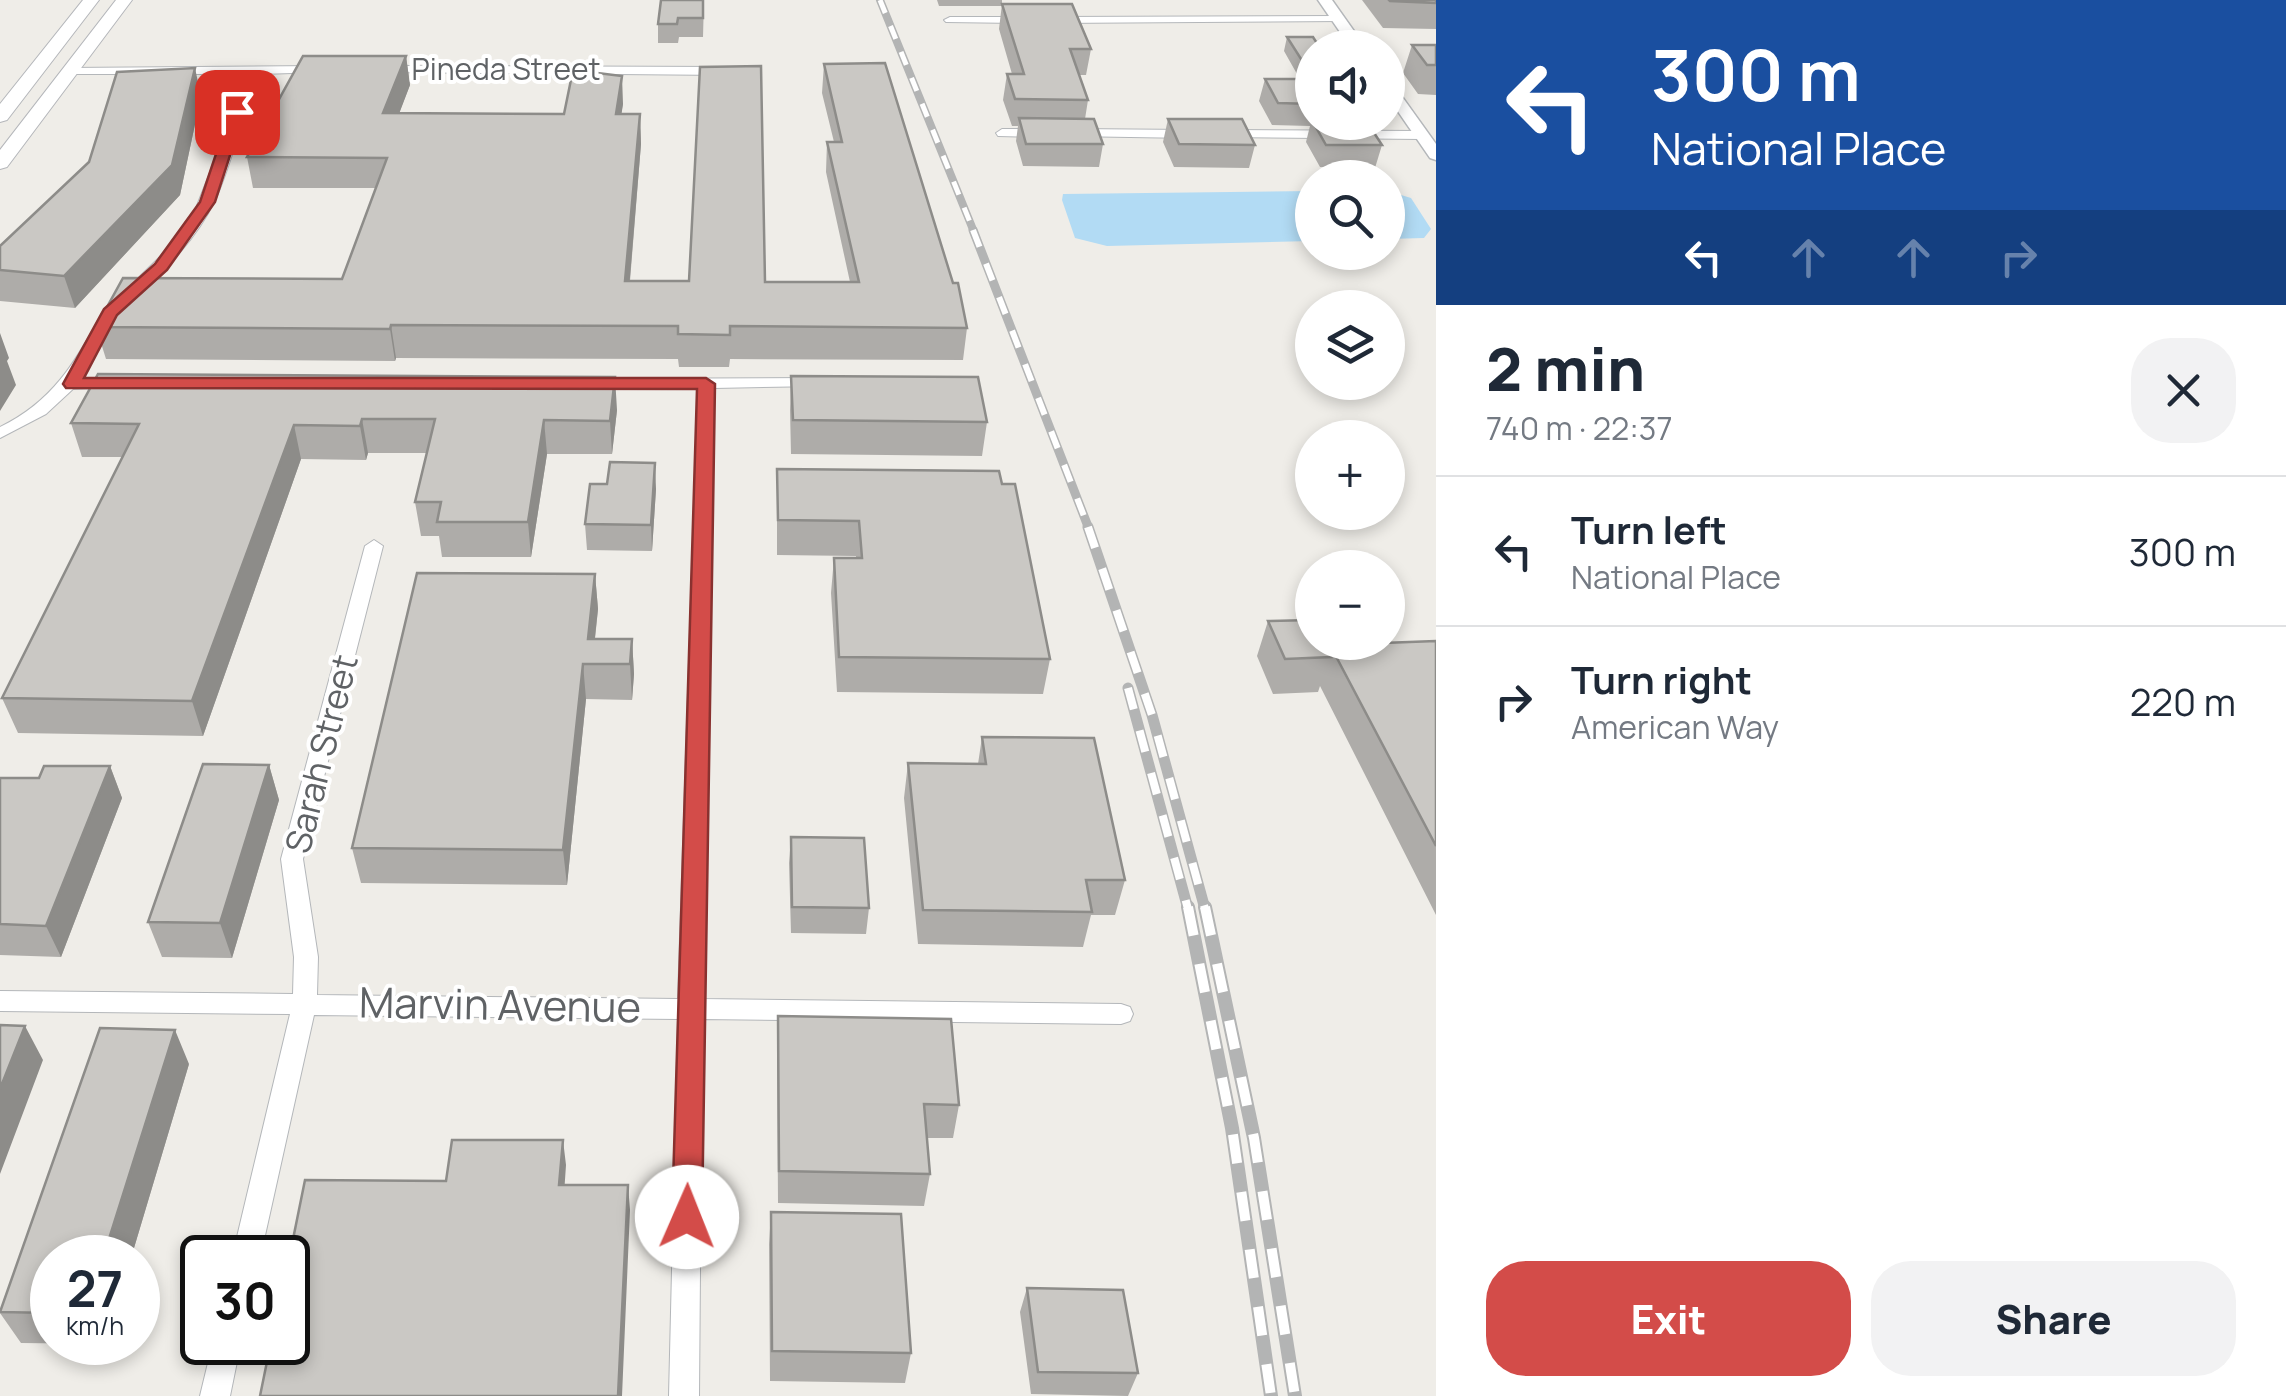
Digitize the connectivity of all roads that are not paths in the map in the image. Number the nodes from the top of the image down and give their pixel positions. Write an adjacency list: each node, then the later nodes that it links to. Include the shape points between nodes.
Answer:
1 (91, 0): 13 (main road)
2 (124, 0): 7 (main road)
3 (1325, 0): 4 (street)
4 (1338, 19): 5 (street); 6 (street)
5 (950, 20)
6 (1346, 30)
7 (72, 70): 8 (street); 16 (main road)
8 (257, 70): 9 (street); 21 (street, via 208,202 161,267 110,313)
9 (336, 70)
10 (376, 70): 11 (street, Pineda Street)
11 (739, 71)
12 (1405, 111): 17 (street)
13 (0, 116)
14 (1002, 133): 17 (street)
15 (0, 134): 16 (main road)
16 (21, 135): 19 (main road)
17 (1422, 135): 18 (street)
18 (1436, 155)
19 (0, 163)
20 (842, 383): 24 (street)
21 (72, 384): 22 (street); 25 (street)
22 (131, 384)
23 (567, 384): 24 (street)
24 (706, 384): 29 (street)
25 (0, 433)
26 (374, 546): 28 (street, Sarah Street, via 292,858 306,957)
27 (0, 1001): 28 (street, Marvin Avenue)
28 (305, 1002): 29 (street, Marvin Avenue); 31 (street, Sarah Street)
29 (690, 1007): 30 (street, Marvin Avenue); 34 (street)
30 (1120, 1014)
31 (251, 1235)
32 (222, 1365): 33 (street)
33 (215, 1396)
34 (684, 1396)

